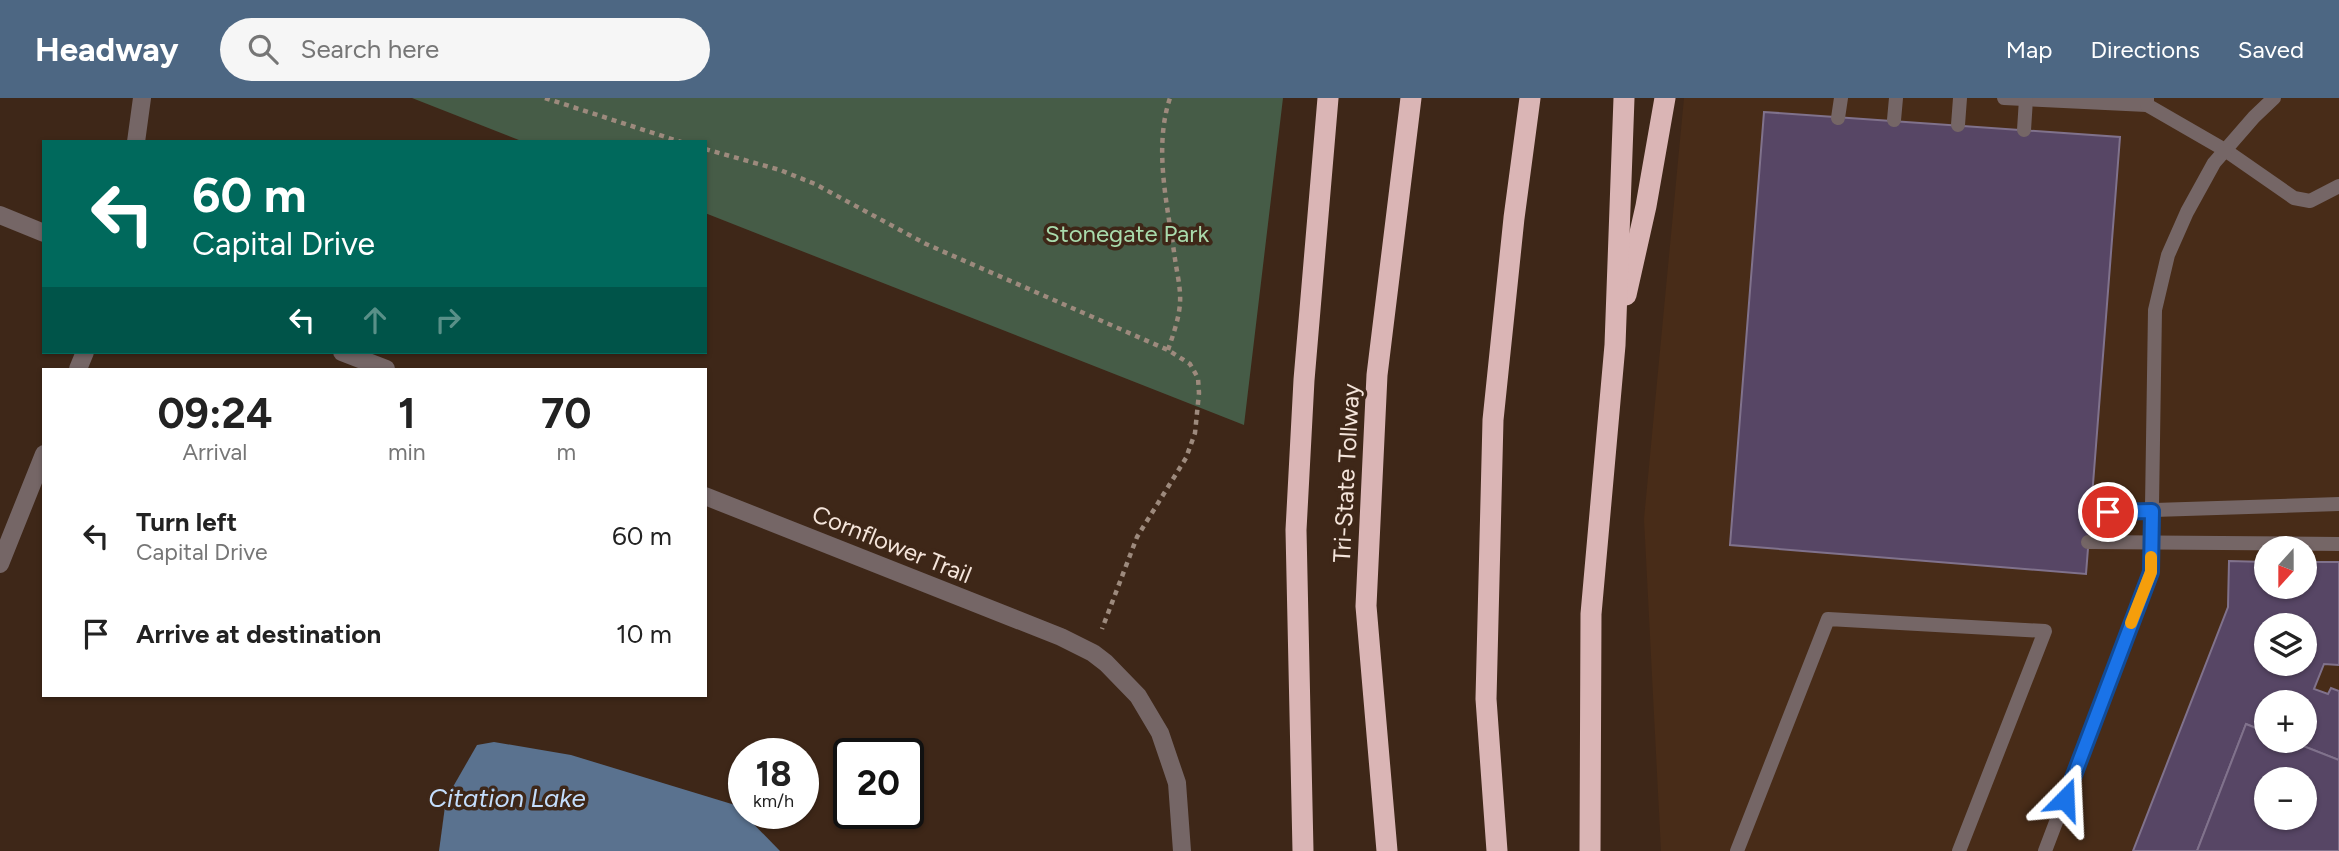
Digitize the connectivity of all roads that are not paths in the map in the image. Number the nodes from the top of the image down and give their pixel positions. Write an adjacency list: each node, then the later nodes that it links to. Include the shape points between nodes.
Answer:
1 (142, 98): 18 (street)
2 (1328, 98): 36 (highway, via 1296,530)
3 (1411, 98): 37 (highway, Tri-State Tollway, via 1377,375 1366,606)
4 (1530, 98): 38 (highway, via 1493,420 1486,699)
5 (1624, 98): 23 (highway)
6 (1665, 98): 23 (highway)
7 (1841, 98): 14 (lane)
8 (1896, 98): 15 (lane)
9 (1960, 98): 16 (lane)
10 (2004, 98): 12 (lane)
11 (2274, 98): 19 (lane)
12 (2026, 99): 13 (lane); 17 (lane)
13 (2147, 101): 19 (lane)
14 (1838, 118)
15 (1894, 120)
16 (1958, 125)
17 (2024, 130)
18 (136, 140)
19 (2225, 150): 20 (lane, via 2303,201 2318,199); 29 (lane, via 2187,212 2168,255 2155,310)
20 (2339, 186)
21 (0, 215): 22 (street)
22 (42, 232)
23 (1615, 345): 39 (highway, via 1591,614)
24 (347, 354): 25 (street)
25 (383, 368)
26 (42, 459): 34 (street)
27 (707, 497): 35 (street, Cornflower Trail, via 1093,653 1138,696 1160,733 1177,783)
28 (2339, 504): 29 (lane)
29 (2152, 511): 30 (lane); 31 (lane)
30 (2091, 512)
31 (2152, 541): 32 (lane); 33 (lane); 42 (lane, via 2151,572)
32 (2088, 542)
33 (2339, 544)
34 (0, 564)
35 (1182, 851)
36 (1303, 851)
37 (1387, 851)
38 (1497, 851)
39 (1590, 851)
40 (1737, 851): 41 (lane, via 1828,619 2045,631)
41 (1959, 851)
42 (2045, 851)

